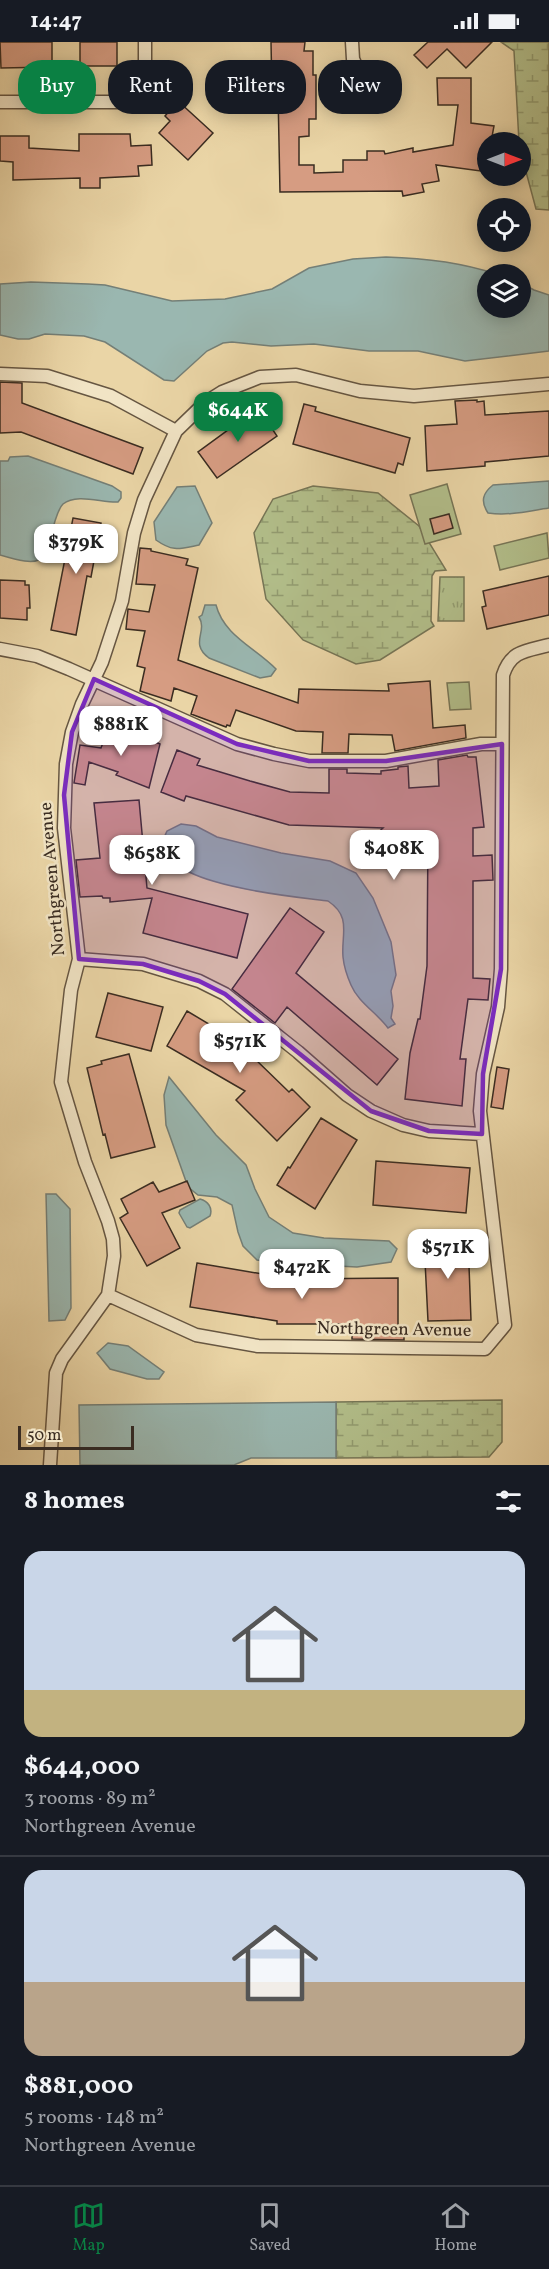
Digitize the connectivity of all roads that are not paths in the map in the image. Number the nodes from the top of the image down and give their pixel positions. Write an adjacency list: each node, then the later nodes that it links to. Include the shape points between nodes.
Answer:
1 (145, 42): 4 (street, via 145,85 119,102)
2 (352, 42): 3 (street)
3 (353, 60)
4 (0, 102)
5 (0, 374): 7 (street, via 47,376 111,396)
6 (549, 384): 7 (street, Northgreen Avenue, via 414,396 360,391 296,375 260,377 206,402)
7 (176, 431): 10 (street, Northgreen Avenue, via 144,500 122,601)
8 (549, 645): 11 (street, Northgreen Avenue, via 516,654 507,663 503,675)
9 (0, 650): 10 (street, via 37,656)
10 (94, 679): 11 (street, via 237,744 309,761 386,761 481,744); 12 (street, Northgreen Avenue, via 72,732 64,795 64,828)
11 (502, 744): 13 (street, Northgreen Avenue, via 501,969 498,1007 483,1074)
12 (79, 959): 13 (street, via 143,964 199,981 225,994 371,1111 429,1131); 14 (street, Northgreen Avenue, via 71,990 61,1082 113,1239 113,1277)
13 (482, 1134): 14 (street, Northgreen Avenue, via 505,1325 485,1349 258,1346 196,1335)
14 (108, 1295): 15 (street, Northgreen Avenue, via 62,1359 57,1373)
15 (50, 1465)

